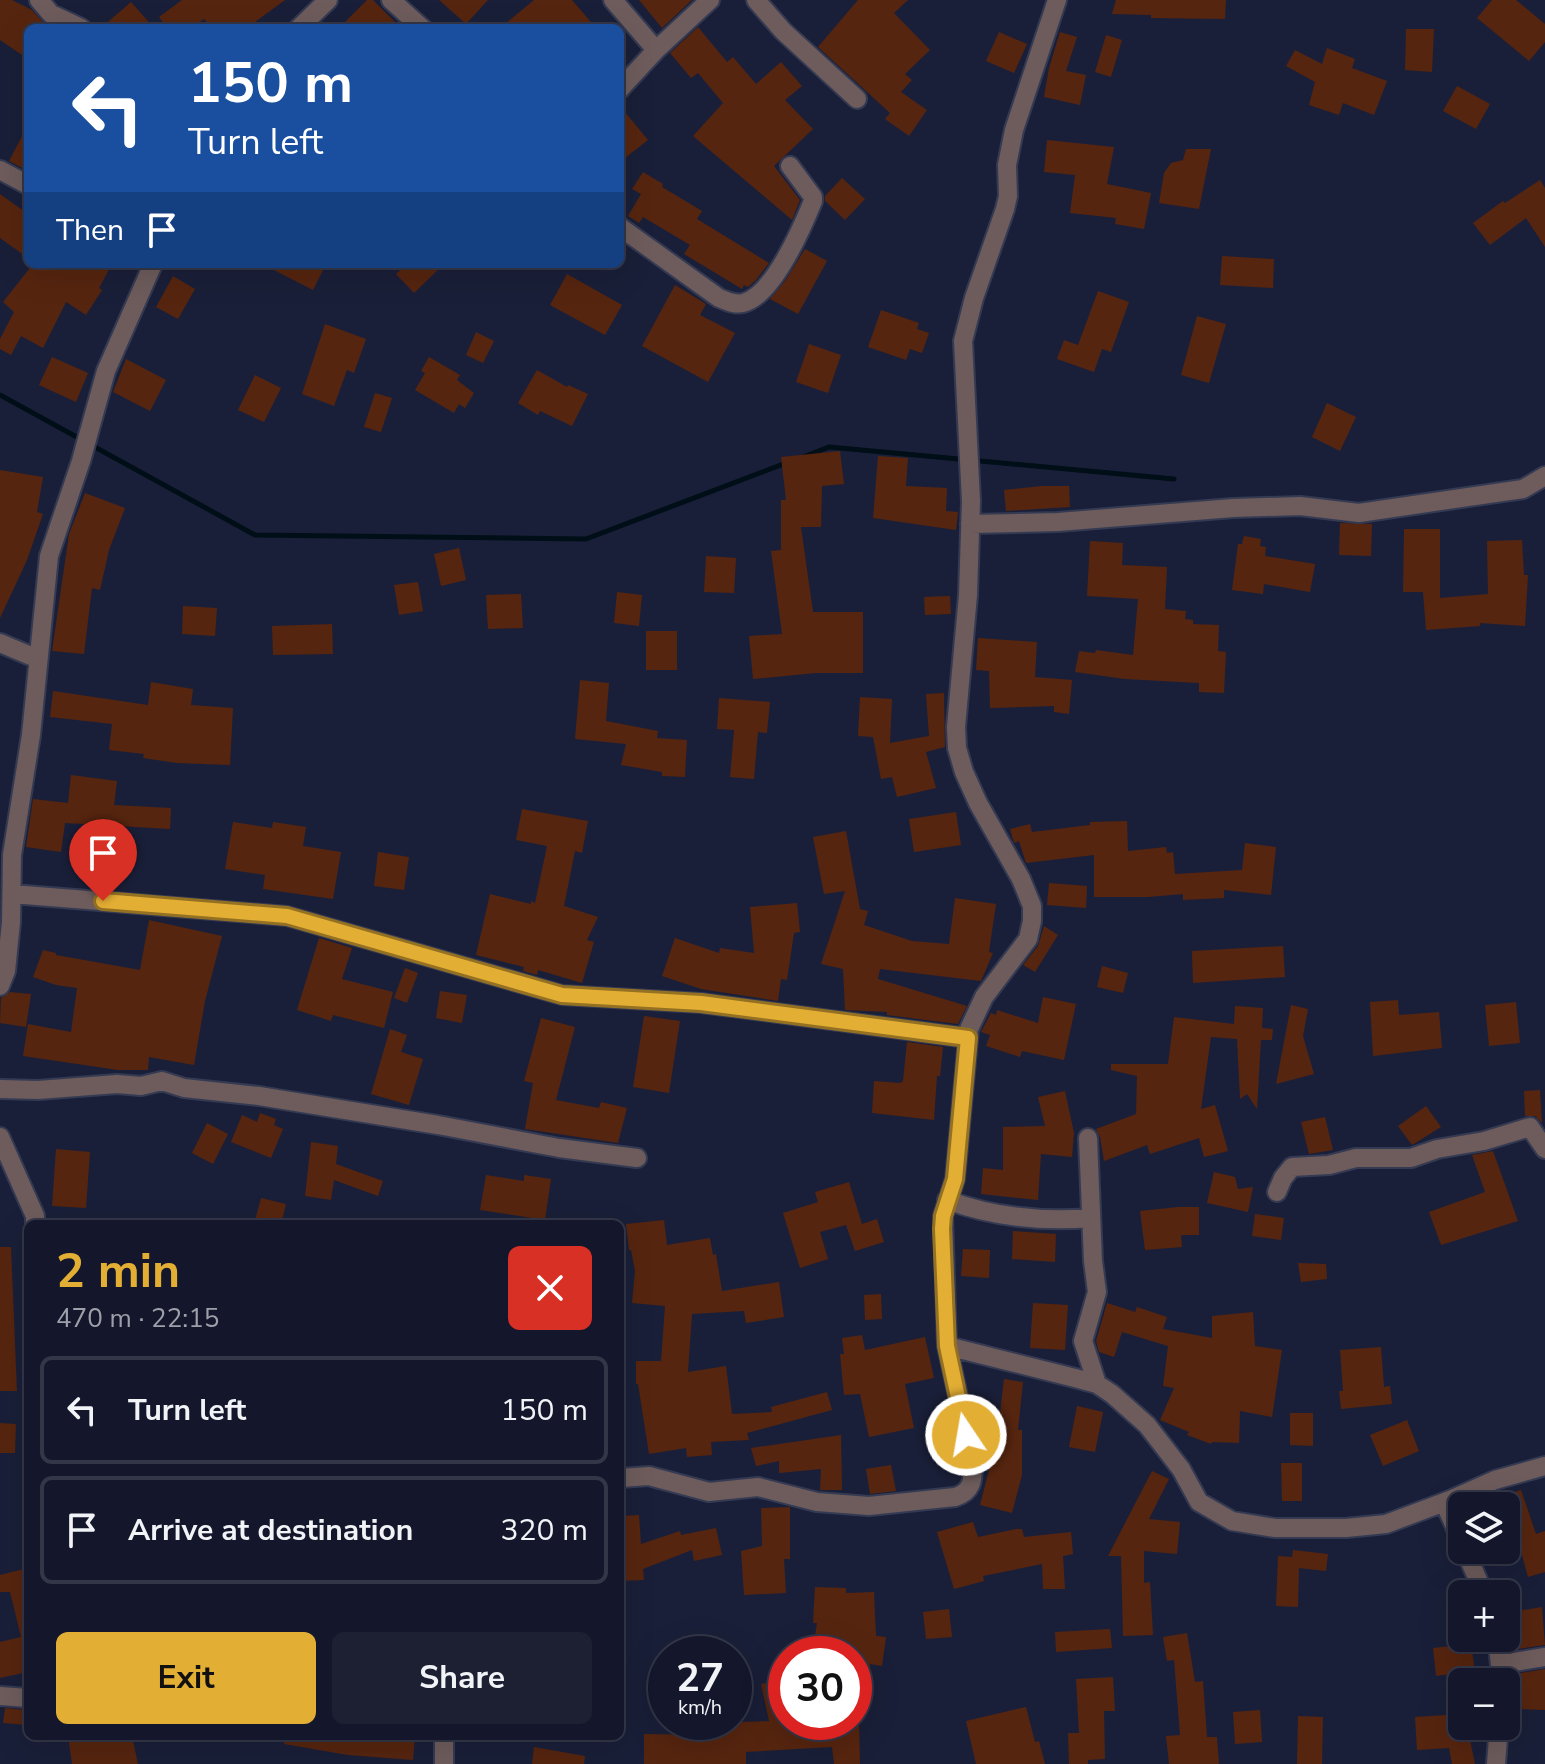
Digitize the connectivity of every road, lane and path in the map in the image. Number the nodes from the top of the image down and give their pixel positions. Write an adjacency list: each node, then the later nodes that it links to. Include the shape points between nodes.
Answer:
1 (39, 0): 8 (street, via 51,14)
2 (328, 0): 9 (street)
3 (391, 0): 10 (street)
4 (613, 0): 11 (street)
5 (710, 0): 11 (street)
6 (756, 0): 13 (street)
7 (1057, 0): 20 (street, via 1014,130 1005,209 963,341)
8 (72, 24)
9 (303, 24)
10 (418, 24)
11 (656, 50): 12 (street)
12 (624, 85)
13 (857, 99)
14 (790, 166): 17 (street, via 813,201 770,284 744,303 719,298)
15 (0, 170): 16 (street)
16 (24, 183)
17 (624, 230)
18 (151, 268): 22 (street, via 106,371 49,556)
19 (1545, 476): 20 (street, via 1523,489 1359,513 1300,506)
20 (970, 524): 25 (street, via 957,748 978,803 1021,879 1032,921 1028,939 984,997)
21 (0, 643): 22 (street)
22 (38, 659): 23 (street, via 12,855)
23 (12, 894): 24 (street, via 6,971); 25 (street, via 287,916 562,995 701,1003)
24 (0, 986)
25 (968, 1038): 32 (street, via 955,1179)
26 (0, 1089): 30 (street, via 162,1081)
27 (0, 1137): 34 (street)
28 (1088, 1138): 33 (street)
29 (1545, 1149): 31 (street, via 1530,1127 1411,1158 1356,1158 1292,1167)
30 (637, 1158)
31 (1277, 1192)
32 (947, 1200): 33 (street, via 1047,1221); 35 (street, via 942,1229)
33 (1091, 1218): 36 (street, via 1097,1292 1083,1341)
34 (35, 1220)
35 (947, 1346): 36 (street); 38 (street, via 973,1465 972,1483 964,1494 869,1506 817,1502 758,1487 709,1492 649,1476)
36 (1097, 1384): 40 (street, via 1147,1425 1199,1502 1232,1521 1275,1528 1346,1528 1386,1524)
37 (1545, 1466): 39 (street)
38 (624, 1478)
39 (1468, 1492)
40 (1448, 1501)
41 (1545, 1657): 42 (street)
42 (1515, 1668)
43 (0, 1696): 44 (street)
44 (24, 1698)
45 (444, 1740): 47 (street)
46 (1498, 1740): 48 (street)
47 (444, 1764)
48 (1496, 1764)

